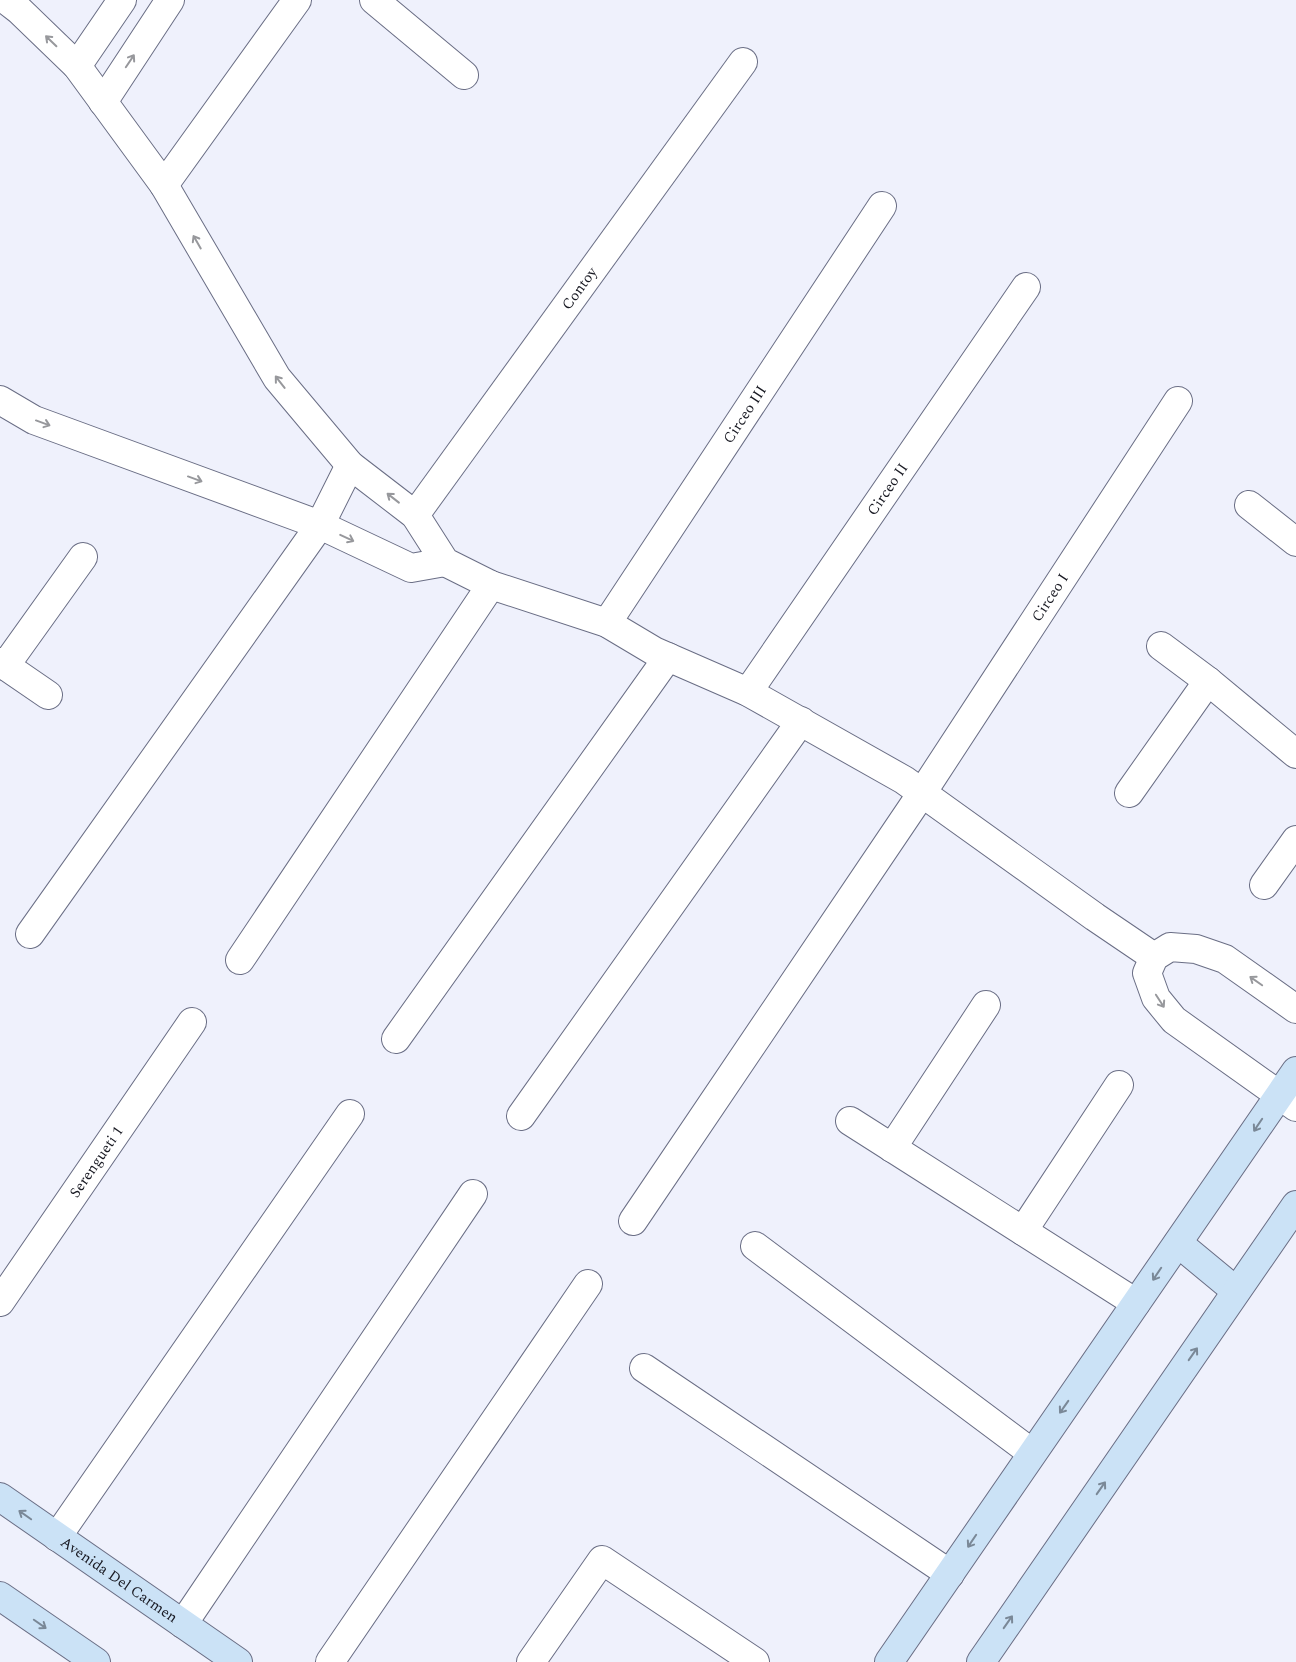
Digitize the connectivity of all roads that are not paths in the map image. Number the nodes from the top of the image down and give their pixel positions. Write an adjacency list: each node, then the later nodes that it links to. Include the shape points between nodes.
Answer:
1 (6, 0): 7 (street, one-way to 1)
2 (122, 0): 7 (street)
3 (170, 0): 9 (street, one-way to 3)
4 (297, 0): 10 (street)
5 (374, 0): 8 (street)
6 (744, 62): 17 (street, Contoy)
7 (77, 66): 9 (street)
8 (464, 75)
9 (103, 102): 10 (street)
10 (164, 185): 15 (street, one-way to 10, via 277,378)
11 (882, 206): 23 (street, Circeo III)
12 (1026, 287): 28 (street, Circeo II)
13 (0, 400): 18 (street, one-way to 18, via 34,420)
14 (1178, 401): 32 (street, Circeo I)
15 (350, 465): 17 (street, one-way to 15); 18 (street)
16 (1249, 505): 19 (street)
17 (415, 515): 21 (street)
18 (320, 525): 21 (street, one-way to 21, via 411,568); 36 (street)
19 (1296, 542)
20 (83, 557): 26 (street)
21 (445, 562): 22 (street)
22 (491, 585): 23 (street); 38 (street)
23 (607, 623): 25 (street)
24 (1161, 646): 27 (street)
25 (668, 657): 28 (street); 42 (street)
26 (3, 664): 29 (street)
27 (1208, 681): 31 (street); 33 (street)
28 (748, 692): 30 (street)
29 (48, 695)
30 (801, 721): 32 (street); 47 (street)
31 (1296, 754)
32 (922, 793): 37 (street); 52 (street, Circeo I)
33 (1129, 793)
34 (1296, 840): 35 (street)
35 (1264, 885)
36 (30, 934)
37 (1154, 957): 40 (street, one-way to 37, via 1225,959 1196,949 1170,947); 45 (street, one-way to 45, via 1147,973 1156,998 1174,1020)
38 (240, 960)
39 (986, 1005): 49 (street)
40 (1296, 1009)
41 (192, 1022): 58 (street, Serengueti 1)
42 (396, 1039)
43 (1296, 1071): 45 (street)
44 (1119, 1085): 53 (street)
45 (1287, 1101): 54 (street, one-way to 54)
46 (350, 1114): 63 (street)
47 (521, 1116)
48 (850, 1121): 49 (street)
49 (892, 1148): 53 (street)
50 (473, 1194): 66 (street)
51 (1296, 1205): 57 (street)
52 (633, 1221)
53 (1024, 1231): 59 (street)
54 (1178, 1243): 57 (street); 59 (street, one-way to 59)
55 (755, 1246): 61 (street)
56 (588, 1284): 70 (street)
57 (1236, 1291): 73 (street, one-way to 57)
58 (0, 1302)
59 (1136, 1303): 61 (street, one-way to 61)
60 (644, 1368): 64 (street)
61 (1032, 1453): 64 (street, one-way to 64)
62 (0, 1497): 63 (street, Avenida Del Carmen, one-way to 62)
63 (57, 1537): 66 (street, Avenida Del Carmen)
64 (950, 1574): 72 (street)
65 (0, 1596): 68 (street, one-way to 68)
66 (183, 1624): 69 (street, Avenida Del Carmen)
67 (743, 1659): 71 (street, via 602,1560)
68 (96, 1662)
69 (238, 1662)
70 (330, 1662)
71 (531, 1662)
72 (889, 1662)
73 (981, 1662)

